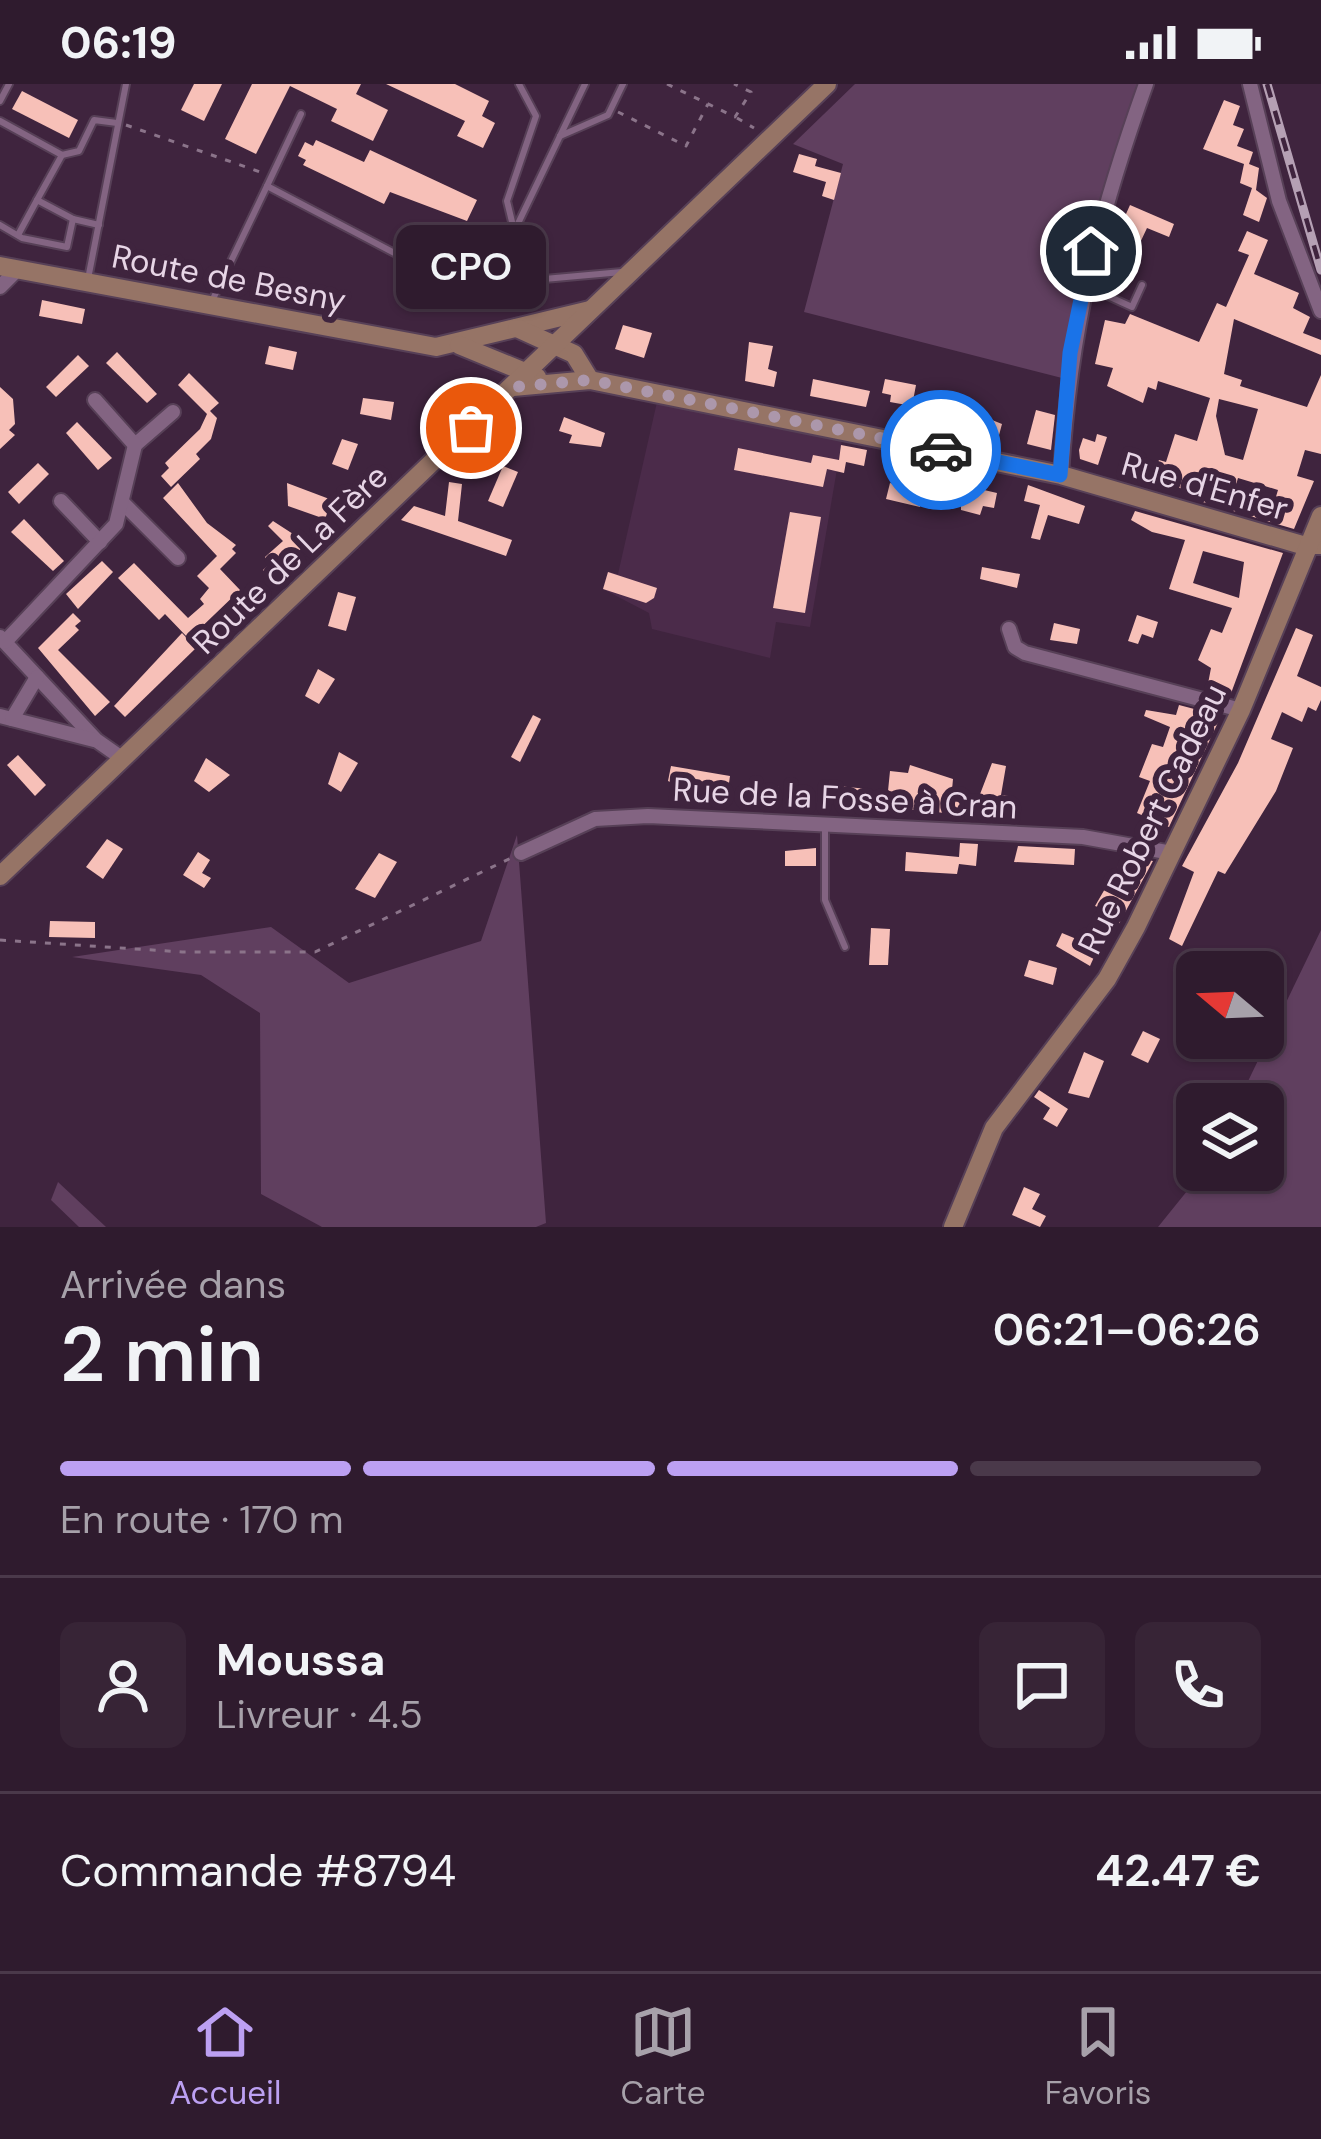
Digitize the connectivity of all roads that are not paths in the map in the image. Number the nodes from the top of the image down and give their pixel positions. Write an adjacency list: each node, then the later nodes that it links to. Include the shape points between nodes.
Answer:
1 (9, 84): 9 (lane)
2 (126, 84): 12 (lane)
3 (519, 84): 20 (lane, via 536,116 507,201)
4 (585, 84): 13 (lane)
5 (623, 84): 13 (lane, via 608,115)
6 (827, 84): 23 (main road, Route de La Fère)
7 (1146, 84): 26 (street)
8 (1250, 84): 31 (street, via 1279,201)
9 (0, 101)
10 (301, 114): 15 (lane)
11 (0, 121): 14 (lane)
12 (118, 123): 14 (lane, via 94,120 79,151); 19 (lane)
13 (559, 136): 20 (lane)
14 (62, 155): 16 (lane)
15 (267, 186): 25 (lane, via 460,288); 29 (lane)
16 (37, 200): 17 (lane); 21 (lane)
17 (73, 220): 19 (lane); 21 (lane, via 68,248)
18 (0, 225): 21 (lane)
19 (99, 225): 24 (lane)
20 (513, 229): 25 (lane)
21 (17, 235)
22 (8, 268): 24 (main road, Route de Besny); 28 (street)
23 (632, 272): 25 (lane); 30 (main road, Route de La Fère)
24 (87, 282): 29 (main road, Route de Besny)
25 (500, 283)
26 (1083, 285): 27 (lane, via 1132,308); 41 (street)
27 (1142, 285)
28 (0, 287)
29 (210, 307): 33 (main road, Route de Besny)
30 (594, 309): 32 (main road, Route de Besny); 34 (main road, Route de La Fère)
31 (1321, 311)
32 (517, 328): 33 (main road, Route de Besny); 34 (main road)
33 (459, 345): 35 (main road)
34 (565, 350): 36 (main road); 37 (main road, Route de La Fère)
35 (498, 359): 37 (main road); 37 (main road)
36 (590, 380): 37 (main road, Rue d'Enfer); 41 (main road, Rue d'Enfer)
37 (513, 386): 54 (main road, Route de La Fère)
38 (95, 400): 40 (street)
39 (173, 412): 40 (street)
40 (136, 445): 43 (street)
41 (1060, 475): 46 (main road, Rue d'Enfer)
42 (61, 501): 45 (street)
43 (122, 502): 45 (street); 47 (street)
44 (1321, 516): 46 (main road, Rue Robert Cadeau)
45 (100, 542): 49 (street)
46 (1315, 546): 51 (main road, Rue Robert Cadeau)
47 (178, 558)
48 (1009, 628): 51 (street, via 1025,653)
49 (2, 640): 50 (street)
50 (37, 677): 52 (street); 53 (street)
51 (1241, 710): 57 (main road, Rue Robert Cadeau)
52 (6, 718): 53 (street)
53 (96, 740): 54 (street)
54 (123, 759): 58 (main road, Route de La Fère)
55 (825, 825): 56 (street, Rue de la Fosse à Cran, via 595,818); 57 (street, Rue de la Fosse à Cran, via 1083,837); 59 (lane, via 825,900)
56 (521, 853)
57 (1172, 853): 60 (main road, Rue Robert Cadeau, via 1107,979 994,1128)
58 (0, 876)
59 (845, 947)
60 (953, 1227)

